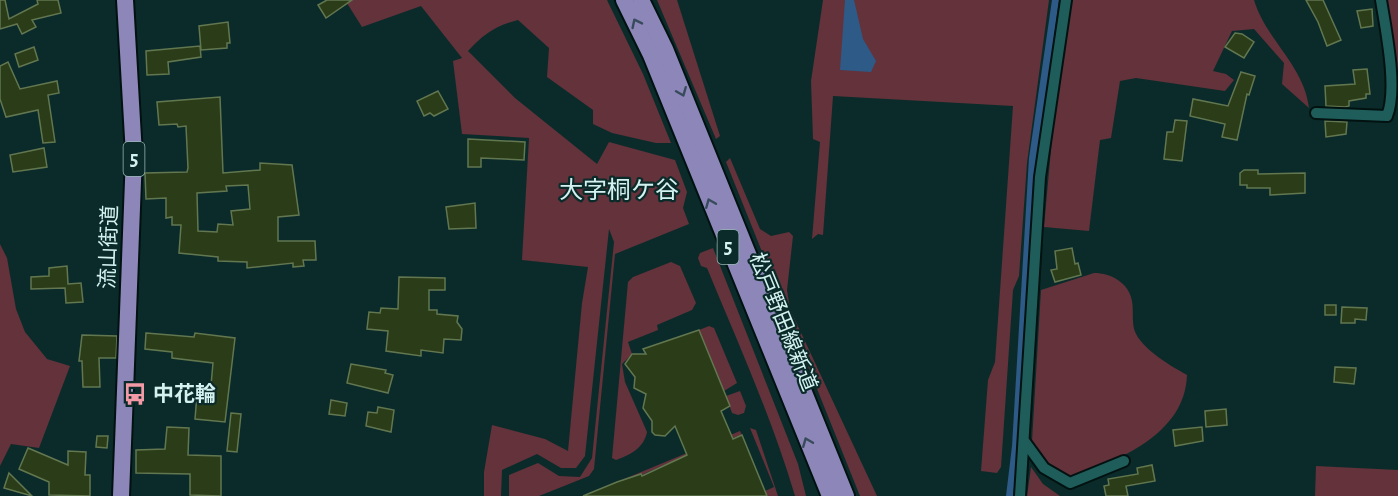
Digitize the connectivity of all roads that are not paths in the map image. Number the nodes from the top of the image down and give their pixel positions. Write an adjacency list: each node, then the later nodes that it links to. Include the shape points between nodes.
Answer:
1 (125, 0): 9 (main road, 流山街道 / 5, via 134,154)
2 (624, 0): 10 (main road, 松戸野田線新道 / 5, one-way to 2, via 651,55)
3 (641, 0): 11 (main road, 松戸野田線新道 / 5, one-way to 11)
4 (1066, 0): 7 (street, via 1040,177)
5 (1382, 0): 6 (street, via 1395,90 1390,111 1387,116)
6 (1316, 113)
7 (1025, 442): 8 (street, via 1044,468 1070,483); 12 (street)
8 (1124, 461)
9 (122, 496)
10 (830, 496)
11 (846, 496)
12 (1020, 496)

